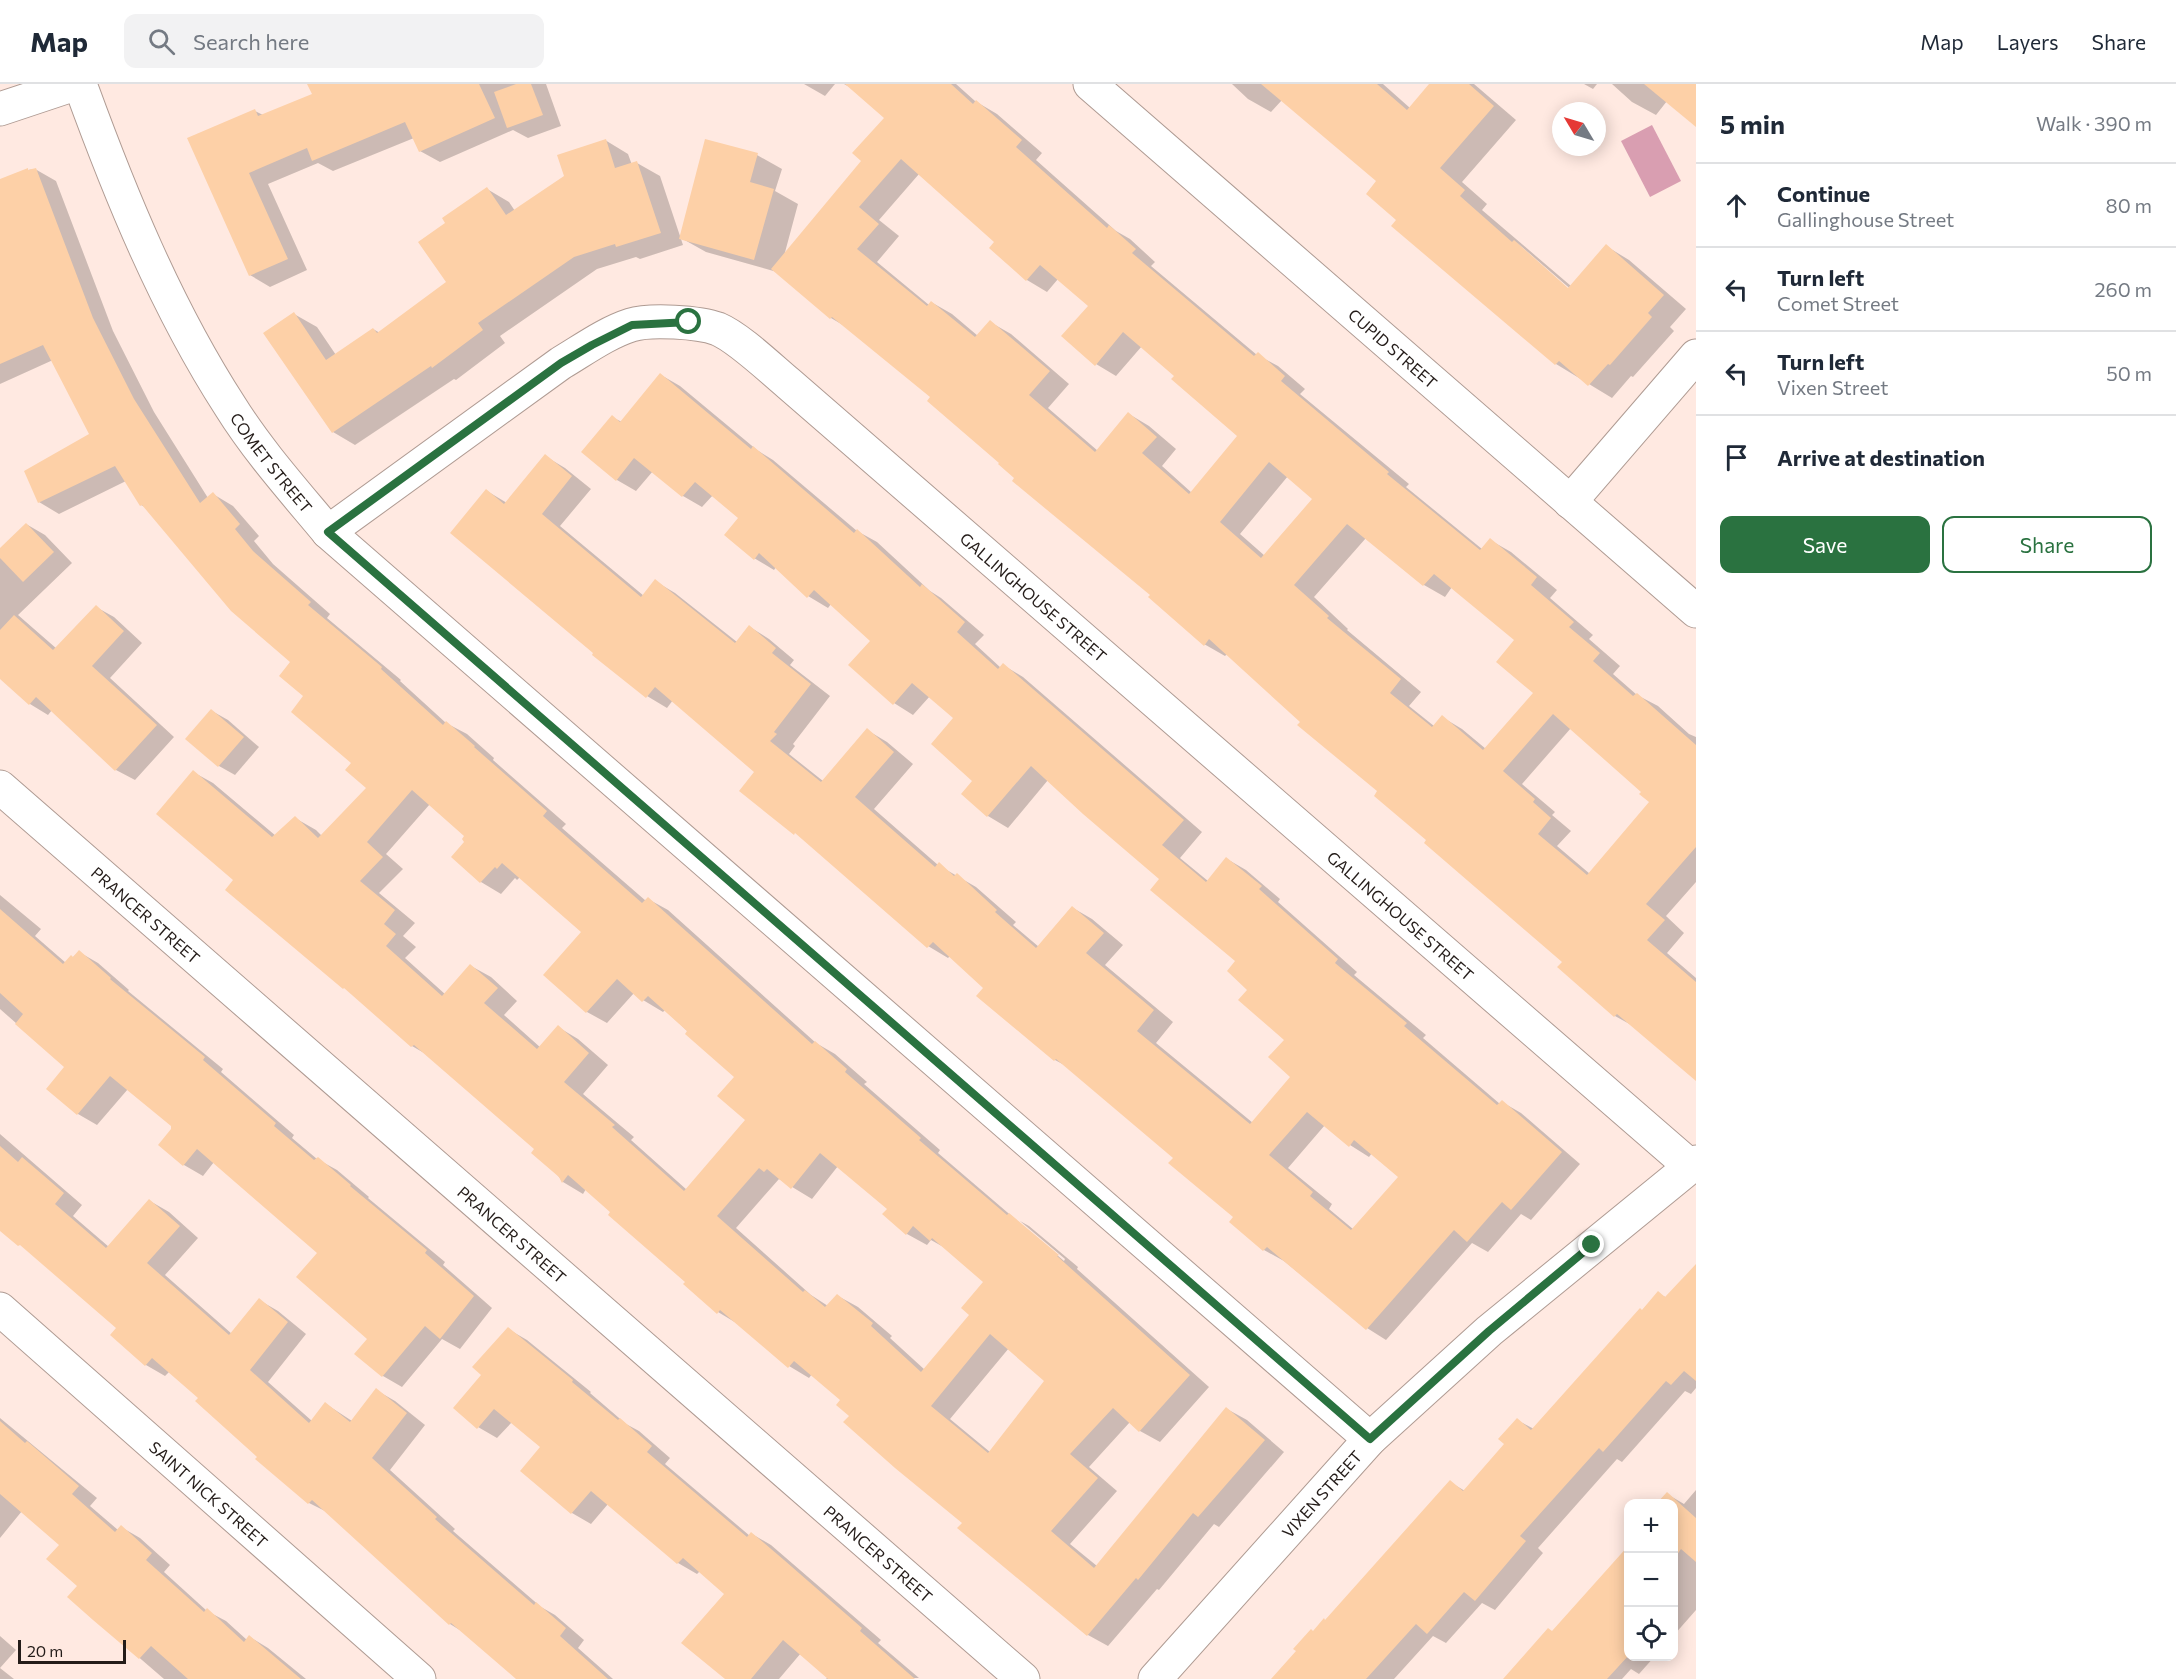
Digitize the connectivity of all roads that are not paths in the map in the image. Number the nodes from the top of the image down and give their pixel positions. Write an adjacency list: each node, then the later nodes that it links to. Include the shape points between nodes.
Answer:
1 (75, 84): 4 (street)
2 (80, 84): 7 (street, COMET STREET, via 114,176 188,333 230,406)
3 (1090, 84): 6 (street, CUPID STREET)
4 (0, 109)
5 (1696, 356): 6 (street)
6 (1570, 502): 8 (street, CUPID STREET)
7 (328, 532): 10 (street, GALLINGHOUSE STREET, via 561,363 592,345 632,325 689,322 719,330 752,352); 12 (street, COMET STREET)
8 (1696, 611)
9 (0, 787): 14 (street, PRANCER STREET)
10 (1693, 1164): 12 (street, VIXEN STREET, via 1489,1331)
11 (0, 1309): 13 (street, SAINT NICK STREET)
12 (1370, 1439): 15 (street, VIXEN STREET)
13 (419, 1679)
14 (1023, 1679)
15 (1155, 1679)

